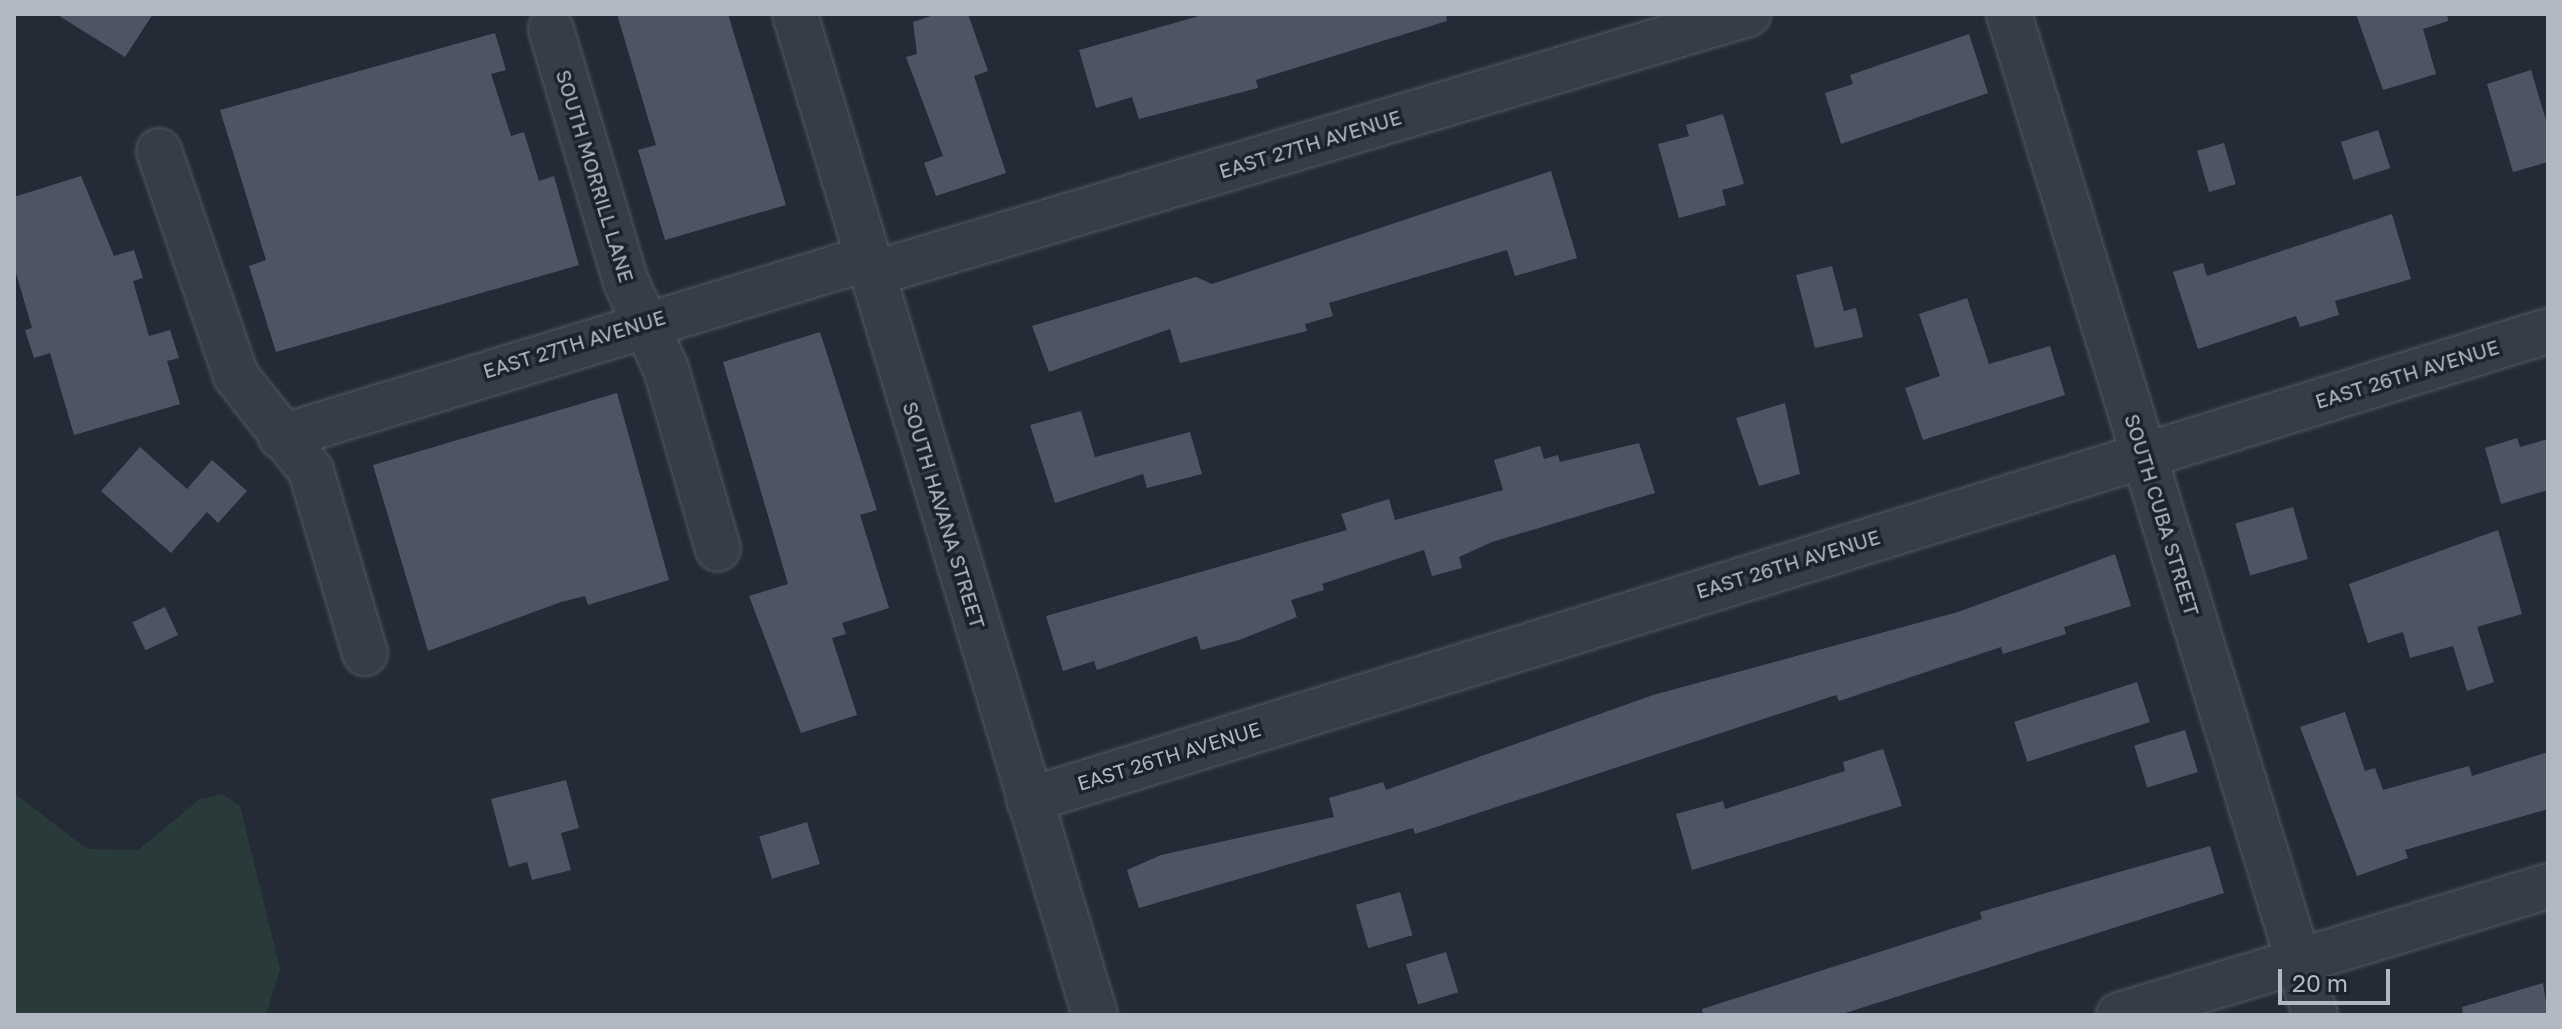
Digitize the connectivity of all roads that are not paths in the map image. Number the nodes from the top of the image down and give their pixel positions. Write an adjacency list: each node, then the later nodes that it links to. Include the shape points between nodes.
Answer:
1 (795, 14): 6 (street, SOUTH HAVANA STREET)
2 (1748, 14): 6 (street, EAST 27TH AVENUE)
3 (2009, 14): 10 (street, SOUTH CUBA STREET)
4 (551, 29): 7 (street, SOUTH MORRILL LANE, via 626,282)
5 (159, 151): 9 (street, via 236,376)
6 (870, 266): 7 (street, EAST 27TH AVENUE); 13 (street, SOUTH HAVANA STREET)
7 (646, 322): 9 (street, EAST 27TH AVENUE); 11 (street, SOUTH MORRILL LANE)
8 (2548, 331): 10 (street, EAST 26TH AVENUE)
9 (281, 437): 12 (street, via 311,471)
10 (2143, 454): 13 (street, EAST 26TH AVENUE); 15 (street, SOUTH CUBA STREET)
11 (718, 549)
12 (365, 653)
13 (1029, 800): 16 (street, SOUTH HAVANA STREET)
14 (2548, 886): 15 (street)
15 (2299, 961): 17 (street); 18 (street, SOUTH CUBA STREET)
16 (1095, 1015)
17 (2119, 1015)
18 (2315, 1015)

